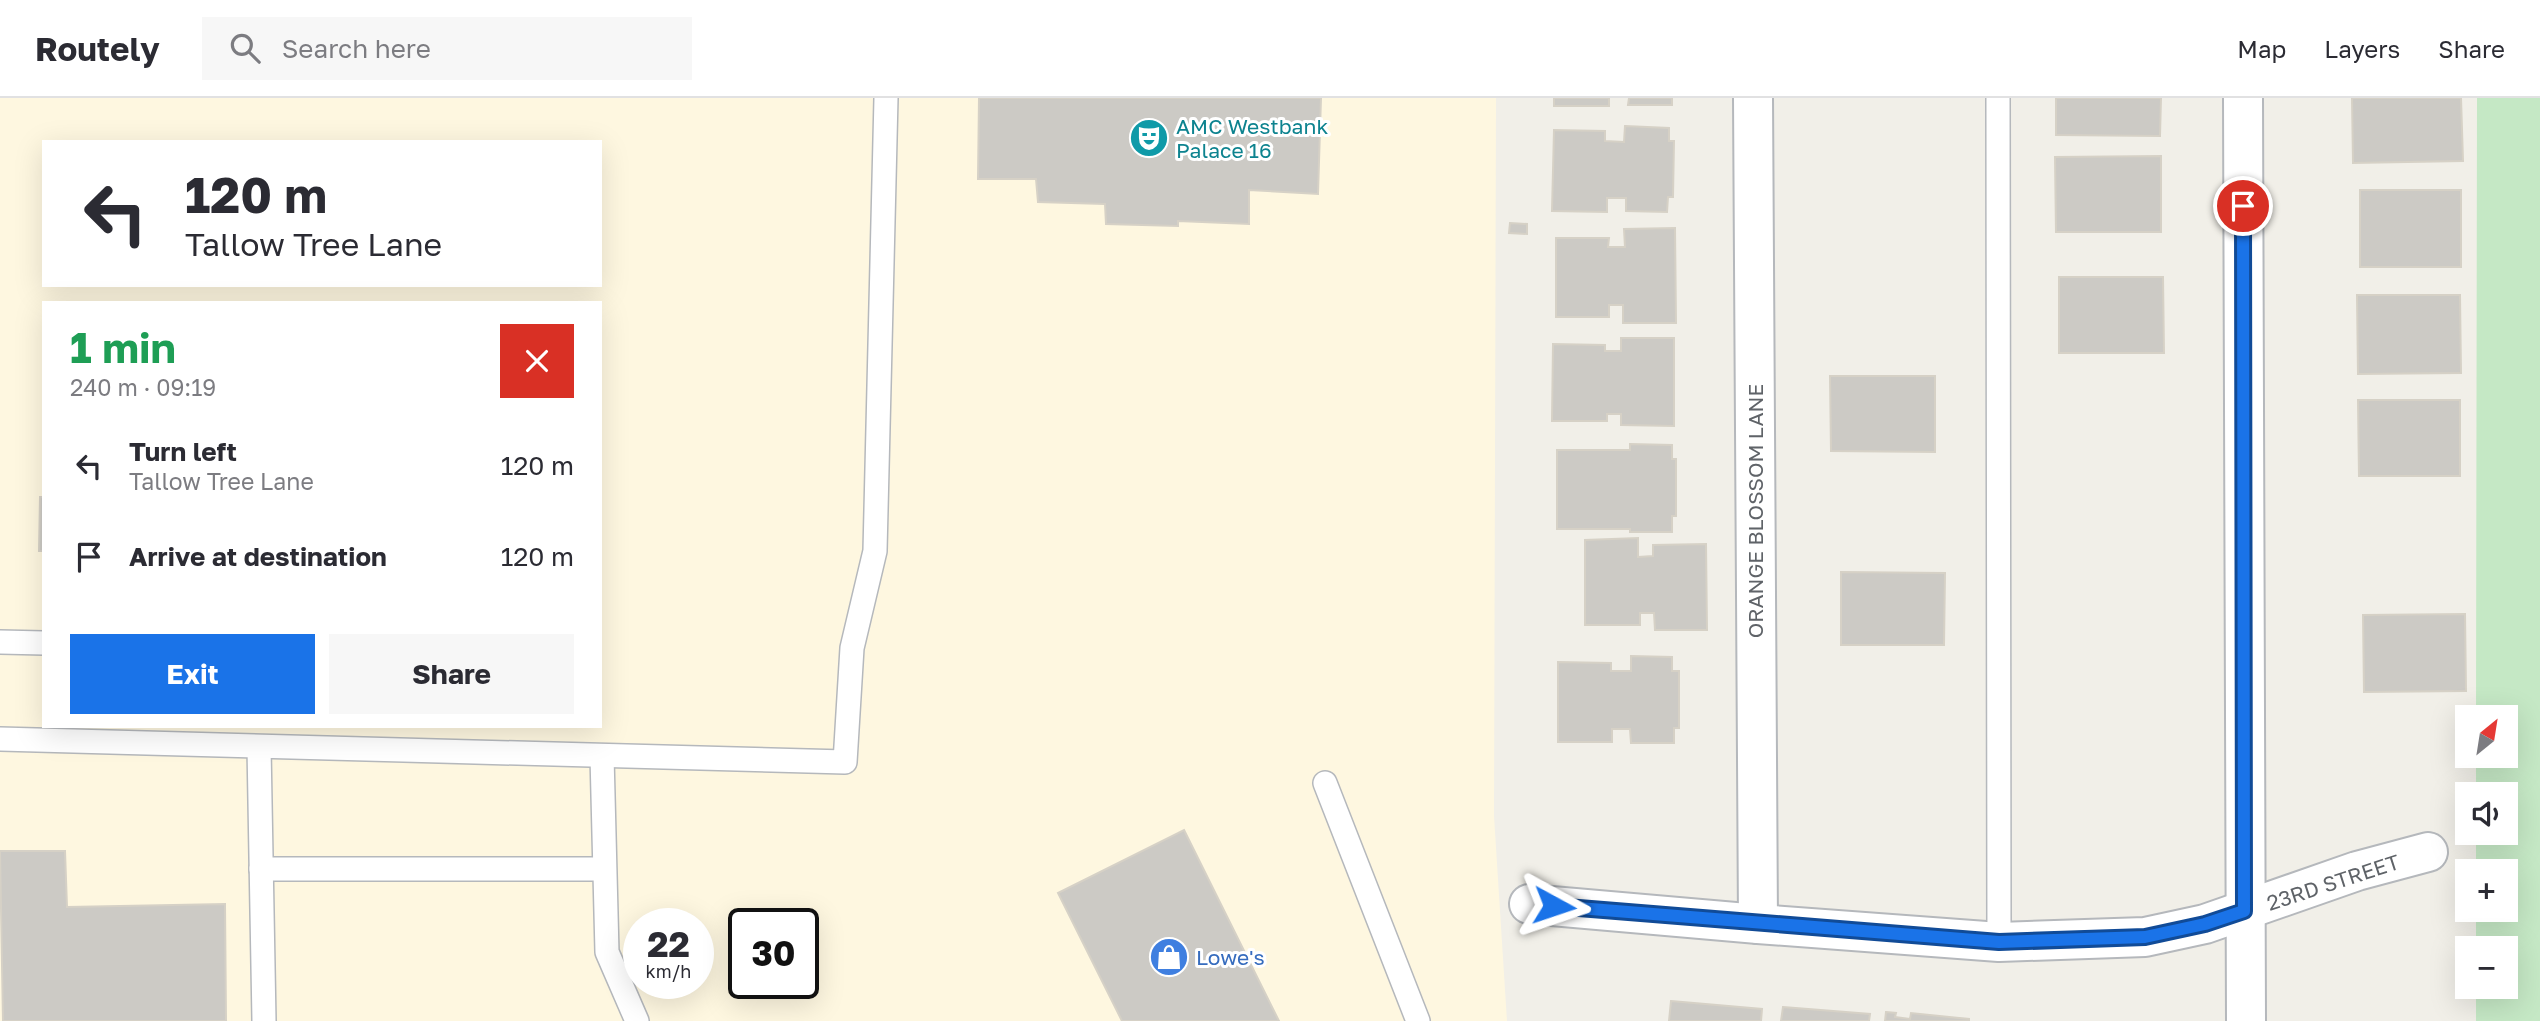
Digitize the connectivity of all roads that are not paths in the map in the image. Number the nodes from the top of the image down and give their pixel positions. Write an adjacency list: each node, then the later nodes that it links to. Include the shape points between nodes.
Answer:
1 (886, 98): 9 (lane, via 875,551 852,648 845,762)
2 (1753, 98): 16 (street, ORANGE BLOSSOM LANE)
3 (1998, 98): 17 (lane)
4 (2243, 98): 15 (street)
5 (0, 642): 6 (lane)
6 (42, 643)
7 (0, 739): 8 (lane)
8 (259, 747): 9 (lane); 12 (lane)
9 (602, 756): 13 (lane)
10 (1325, 783): 20 (lane)
11 (2428, 852): 15 (street, 23RD STREET, via 2357,871)
12 (261, 869): 13 (lane); 18 (lane)
13 (604, 869): 19 (lane, via 607,952)
14 (1529, 904): 16 (street, 23RD STREET)
15 (2244, 911): 17 (street, 23RD STREET, via 2145,937); 21 (street)
16 (1758, 924): 17 (street, 23RD STREET)
17 (1999, 942)
18 (264, 1021)
19 (637, 1021)
20 (1418, 1021)
21 (2246, 1021)

